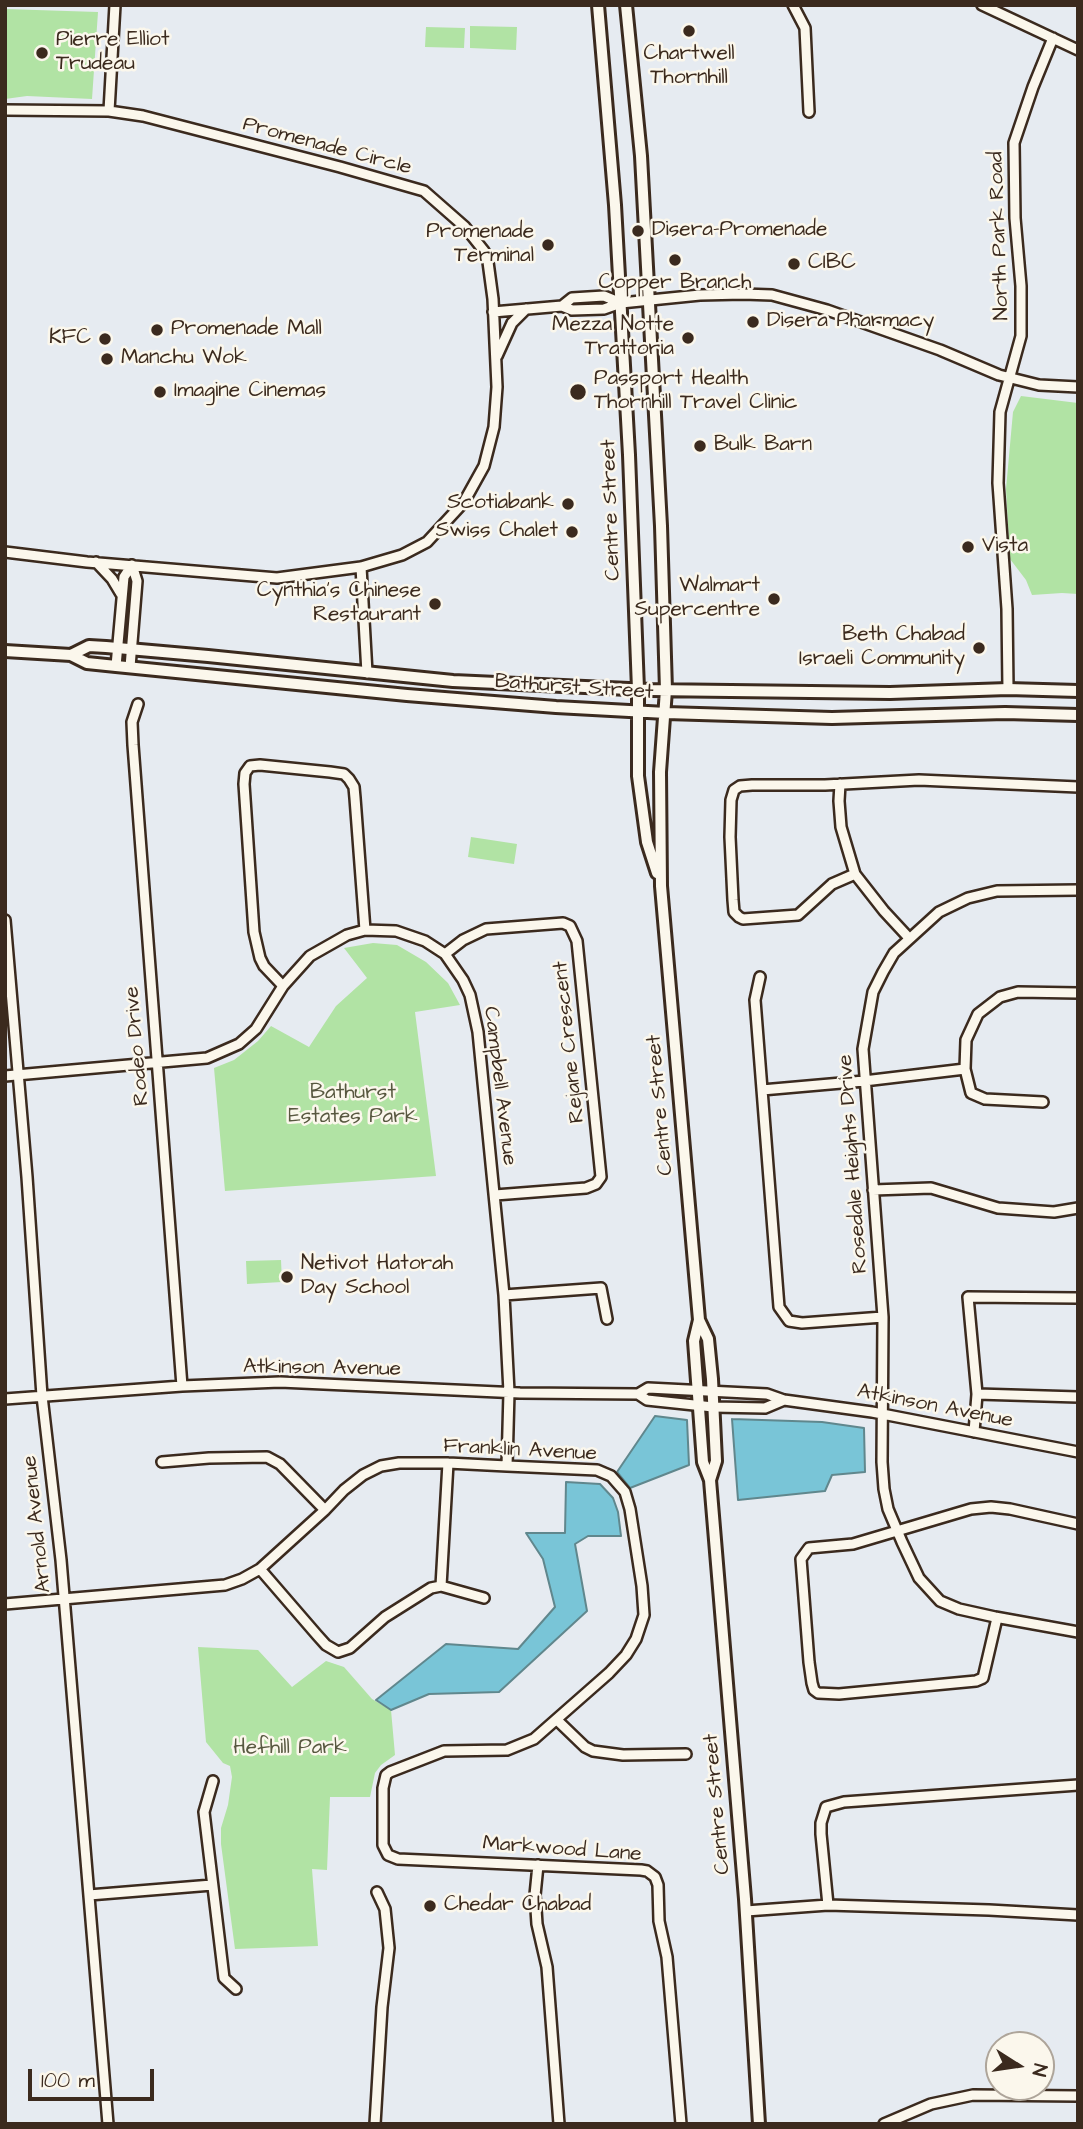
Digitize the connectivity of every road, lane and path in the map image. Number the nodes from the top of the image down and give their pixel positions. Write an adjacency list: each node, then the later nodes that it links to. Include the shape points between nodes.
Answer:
1 (115, 5): 9 (street)
2 (598, 5): 12 (main road, Centre Street)
3 (626, 5): 11 (main road, Centre Street, via 641,156)
4 (793, 5): 10 (street, via 805,28)
5 (982, 5): 6 (street)
6 (1053, 38): 7 (street); 16 (street, North Park Road, via 1014,143 1021,336)
7 (1078, 50)
8 (5, 110): 9 (street, Promenade Circle)
9 (109, 111): 14 (street, Promenade Circle, via 143,116 424,191 484,251)
10 (809, 112)
11 (648, 300): 12 (street); 16 (street, via 772,295 827,310); 32 (main road, Centre Street)
12 (621, 303): 13 (street, via 604,296 572,298 562,306); 30 (main road, Centre Street)
13 (526, 309): 14 (street); 15 (street, via 512,323)
14 (494, 312): 15 (street, Promenade Circle)
15 (496, 357): 21 (street, Promenade Circle, via 494,426 484,466 464,502 427,542)
16 (1009, 377): 17 (street, via 1039,385); 31 (street, North Park Road, via 1000,412 998,483)
17 (1078, 387)
18 (5, 552): 19 (street, Promenade Circle)
19 (96, 562): 20 (street, Promenade Circle); 22 (street)
20 (132, 565): 21 (street, Promenade Circle, via 276,578); 22 (street, via 124,577); 24 (street, via 137,581)
21 (361, 567): 29 (street)
22 (122, 596): 23 (street)
23 (118, 648): 24 (main road, Bathurst Street); 26 (main road, Bathurst Street, via 89,646); 27 (street)
24 (131, 649): 28 (street); 29 (main road, Bathurst Street)
25 (5, 652): 26 (main road, Bathurst Street)
26 (71, 655): 27 (main road, Bathurst Street, via 87,663)
27 (116, 666): 28 (main road, Bathurst Street)
28 (130, 667): 35 (main road, Bathurst Street, via 407,695)
29 (367, 673): 30 (main road, Bathurst Street)
30 (638, 689): 32 (main road, Bathurst Street); 35 (main road, Centre Street)
31 (1008, 689): 32 (main road, Bathurst Street); 33 (main road, Bathurst Street)
32 (666, 690): 36 (main road, Centre Street)
33 (1078, 691)
34 (138, 704): 50 (street, Rodeo Drive, via 132,722 133,745)
35 (638, 711): 36 (main road, Bathurst Street); 41 (main road, Centre Street, via 638,776 647,842)
36 (666, 713): 37 (main road, Bathurst Street, via 832,718); 41 (main road, Centre Street, via 661,741)
37 (1078, 715)
38 (840, 784): 39 (street, via 919,780); 40 (street, via 841,827); 40 (street, via 752,785 734,790 730,837 734,912 743,919 798,915 821,892)
39 (1078, 787)
40 (855, 873): 45 (street)
41 (661, 886): 64 (main road, Centre Street)
42 (1078, 890): 45 (street, Rosedale Heights Drive, via 997,891 968,898 939,912)
43 (5, 920): 52 (street, Arnold Avenue)
44 (365, 930): 46 (street, Campbell Avenue, via 396,931); 48 (street, Campbell Avenue, via 310,956); 48 (street, via 354,787 349,779 344,774 250,766 244,784 254,932 264,966)
45 (909, 938): 54 (street, Rosedale Heights Drive, via 894,953 873,992 863,1049)
46 (445, 954): 58 (street, Campbell Avenue, via 466,987 475,1015); 58 (street, Rejane Crescent, via 486,929 563,923 570,926 577,942 601,1177 586,1188)
47 (760, 977): 55 (street, via 755,1000)
48 (283, 986): 50 (street, Campbell Avenue, via 256,1029 239,1044 206,1058)
49 (1078, 993): 51 (street, via 1018,992 991,1002 971,1026)
50 (158, 1061): 52 (street, Campbell Avenue); 65 (street, Rodeo Drive)
51 (965, 1069): 54 (street); 56 (street, via 976,1097)
52 (18, 1074): 53 (street, Campbell Avenue); 71 (street, Arnold Avenue)
53 (5, 1076)
54 (864, 1081): 55 (street); 57 (street, Rosedale Heights Drive)
55 (762, 1090): 62 (street, via 779,1307 789,1321 802,1323)
56 (1043, 1102)
57 (873, 1190): 59 (street, via 931,1188 998,1208 1054,1212); 62 (street, Rosedale Heights Drive)
58 (495, 1195): 60 (street, Campbell Avenue)
59 (1078, 1208)
60 (504, 1295): 63 (street, via 601,1288); 67 (street, Campbell Avenue)
61 (1078, 1298): 70 (street, via 968,1297)
62 (883, 1317): 77 (street, Rosedale Heights Drive)
63 (607, 1320)
64 (699, 1320): 66 (main road, Centre Street, via 694,1341); 68 (main road, Centre Street, via 708,1339)
65 (182, 1386): 67 (street, Atkinson Avenue, via 280,1382); 71 (street, Atkinson Avenue)
66 (698, 1391): 68 (street, Atkinson Avenue); 69 (street, Atkinson Avenue, via 648,1388); 75 (main road, Centre Street)
67 (509, 1392): 69 (street, Atkinson Avenue); 82 (street, Campbell Avenue)
68 (713, 1392): 74 (street, Atkinson Avenue, via 767,1394); 76 (main road, Centre Street)
69 (638, 1394): 75 (street, Atkinson Avenue, via 647,1401)
70 (977, 1394): 72 (street); 78 (street)
71 (42, 1396): 73 (street, Atkinson Avenue); 90 (street, Arnold Avenue)
72 (1078, 1397)
73 (5, 1399)
74 (785, 1400): 76 (street, Atkinson Avenue, via 765,1408); 77 (street, Atkinson Avenue)
75 (699, 1405): 76 (street, Atkinson Avenue); 83 (main road, Centre Street, via 703,1462)
76 (713, 1407): 83 (main road, Centre Street, via 716,1461)
77 (883, 1415): 78 (street, Atkinson Avenue); 86 (street, Rosedale Heights Drive, via 884,1489)
78 (974, 1432): 79 (street, Atkinson Avenue)
79 (1078, 1452)
80 (162, 1462): 84 (street, via 267,1457 280,1464)
81 (448, 1463): 82 (street, Franklin Avenue); 84 (street, Franklin Avenue, via 381,1466 344,1489); 88 (street)
82 (507, 1466): 94 (street, Franklin Avenue, via 604,1472 625,1492 630,1509 644,1604 641,1628 626,1655)
83 (710, 1480): 104 (main road, Centre Street)
84 (325, 1510): 87 (street, Franklin Avenue)
85 (1078, 1524): 86 (street, via 990,1507)
86 (898, 1531): 92 (street, Rosedale Heights Drive, via 919,1578 940,1601); 92 (street, via 853,1544 809,1548 804,1553 814,1690 826,1695 983,1678)
87 (260, 1569): 88 (street, via 326,1645 338,1652 350,1648 410,1600); 90 (street, Franklin Avenue, via 225,1585)
88 (441, 1586): 89 (street)
89 (484, 1598)
90 (64, 1599): 91 (street, Franklin Avenue); 102 (street, Arnold Avenue)
91 (5, 1604)
92 (997, 1618): 93 (street, Rosedale Heights Drive)
93 (1078, 1632)
94 (557, 1720): 95 (street, via 593,1751); 98 (street, Franklin Avenue, via 517,1747 444,1751 386,1775 382,1838)
95 (686, 1754)
96 (213, 1781): 100 (street, via 204,1812)
97 (1078, 1785): 103 (street, via 826,1807 821,1834)
98 (386, 1853): 99 (street, Markwood Lane, via 398,1859)
99 (538, 1865): 110 (street, via 537,1924 547,1967); 111 (street, Markwood Lane, via 641,1870 657,1880)
100 (212, 1885): 102 (street); 106 (street, via 224,1978)
101 (377, 1892): 109 (street, via 385,1909 389,1948)
102 (89, 1895): 108 (street, Arnold Avenue)
103 (828, 1905): 104 (street); 105 (street)
104 (746, 1910): 112 (main road, Centre Street)
105 (1078, 1915)
106 (236, 1989)
107 (1078, 2096): 113 (street, via 974,2095 931,2105)
108 (108, 2124)
109 (375, 2124)
110 (559, 2124)
111 (681, 2124)
112 (760, 2124)
113 (884, 2124)

